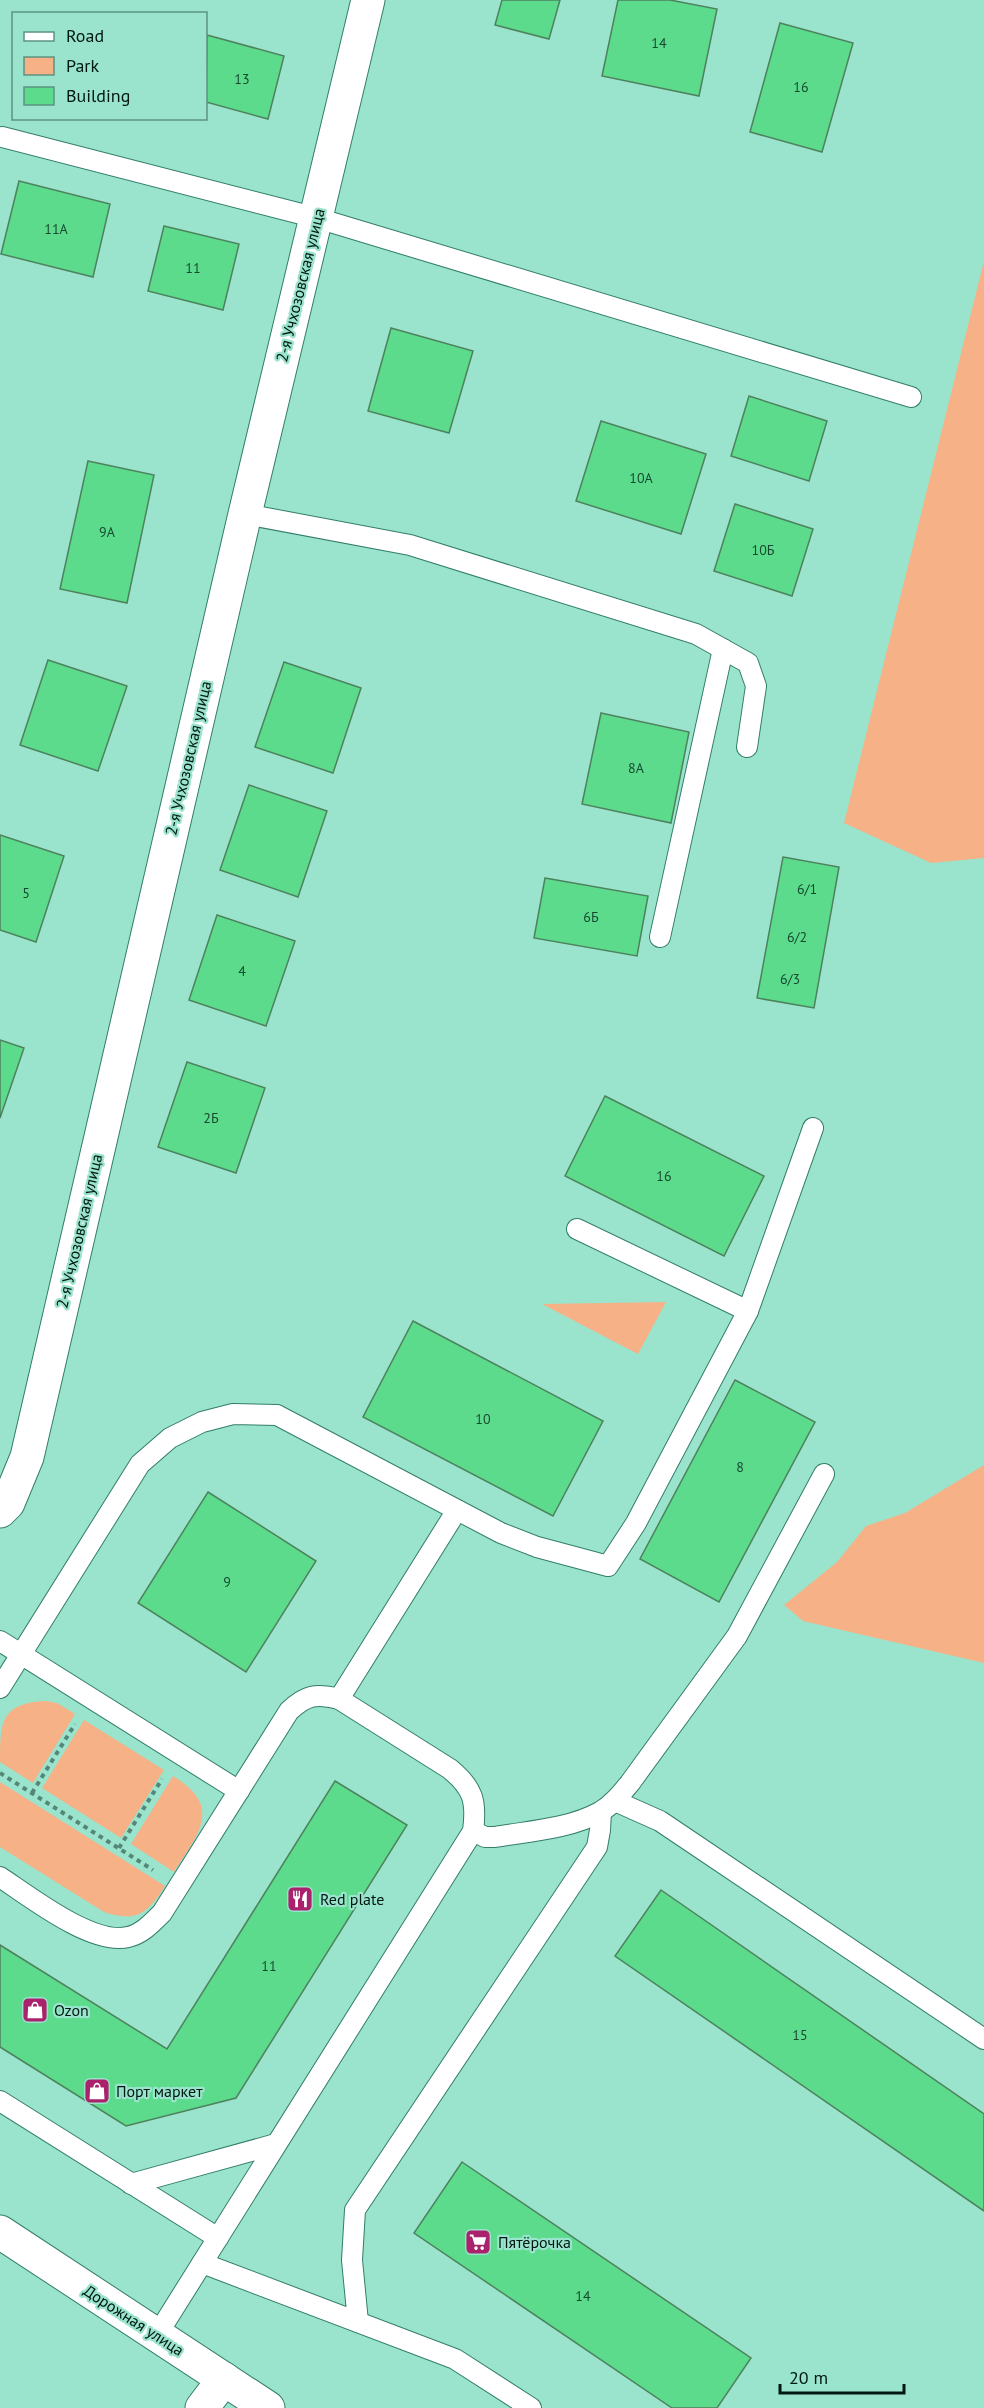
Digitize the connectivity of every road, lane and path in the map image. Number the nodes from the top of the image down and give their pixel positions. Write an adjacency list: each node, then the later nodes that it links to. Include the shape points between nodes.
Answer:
1 (368, 0): 3 (street, 2-я Учхозовская улица)
2 (3, 136): 3 (lane)
3 (317, 218): 4 (lane); 5 (street, 2-я Учхозовская улица)
4 (911, 397)
5 (245, 514): 6 (lane, via 410,545 696,634); 14 (street, 2-я Учхозовская улица, via 27,1457 8,1503)
6 (723, 649): 7 (lane, via 748,663 756,686); 8 (lane)
7 (747, 747)
8 (660, 938)
9 (813, 1128): 11 (lane)
10 (577, 1229): 11 (lane)
11 (747, 1311): 13 (lane, via 636,1523 608,1566 537,1547)
12 (824, 1474): 24 (lane, via 737,1636 630,1784)
13 (458, 1510): 16 (lane, via 277,1415 233,1414 202,1422 170,1438 140,1464); 19 (lane)
14 (0, 1511)
15 (0, 1641): 16 (lane)
16 (21, 1654): 17 (lane); 18 (lane)
17 (0, 1688)
18 (91, 1698): 20 (lane); 23 (path)
19 (339, 1699): 22 (lane, via 323,1695 300,1701 289,1711); 25 (lane, via 462,1779 474,1801)
20 (179, 1753): 22 (lane); 26 (path)
21 (0, 1773): 23 (path)
22 (238, 1791): 28 (lane)
23 (32, 1793): 26 (path)
24 (608, 1806): 25 (lane, via 574,1823 495,1837); 29 (lane, via 660,1821); 36 (lane, via 597,1847 355,2210 352,2260)
25 (473, 1831): 31 (lane)
26 (119, 1848): 28 (path)
27 (0, 1877): 28 (lane, via 88,1932 110,1939 129,1937 145,1929 162,1913)
28 (179, 1886)
29 (984, 2039)
30 (0, 2102): 32 (lane)
31 (276, 2144): 32 (lane); 34 (lane)
32 (131, 2184): 34 (lane)
33 (0, 2232): 37 (street, Дорожная улица)
34 (218, 2238): 35 (lane)
35 (202, 2263): 36 (lane); 37 (lane)
36 (358, 2322): 41 (lane, via 454,2360)
37 (157, 2334): 38 (street, Дорожная улица)
38 (224, 2379): 39 (street); 40 (street, Дорожная улица)
39 (202, 2408)
40 (268, 2408)
41 (531, 2408)

